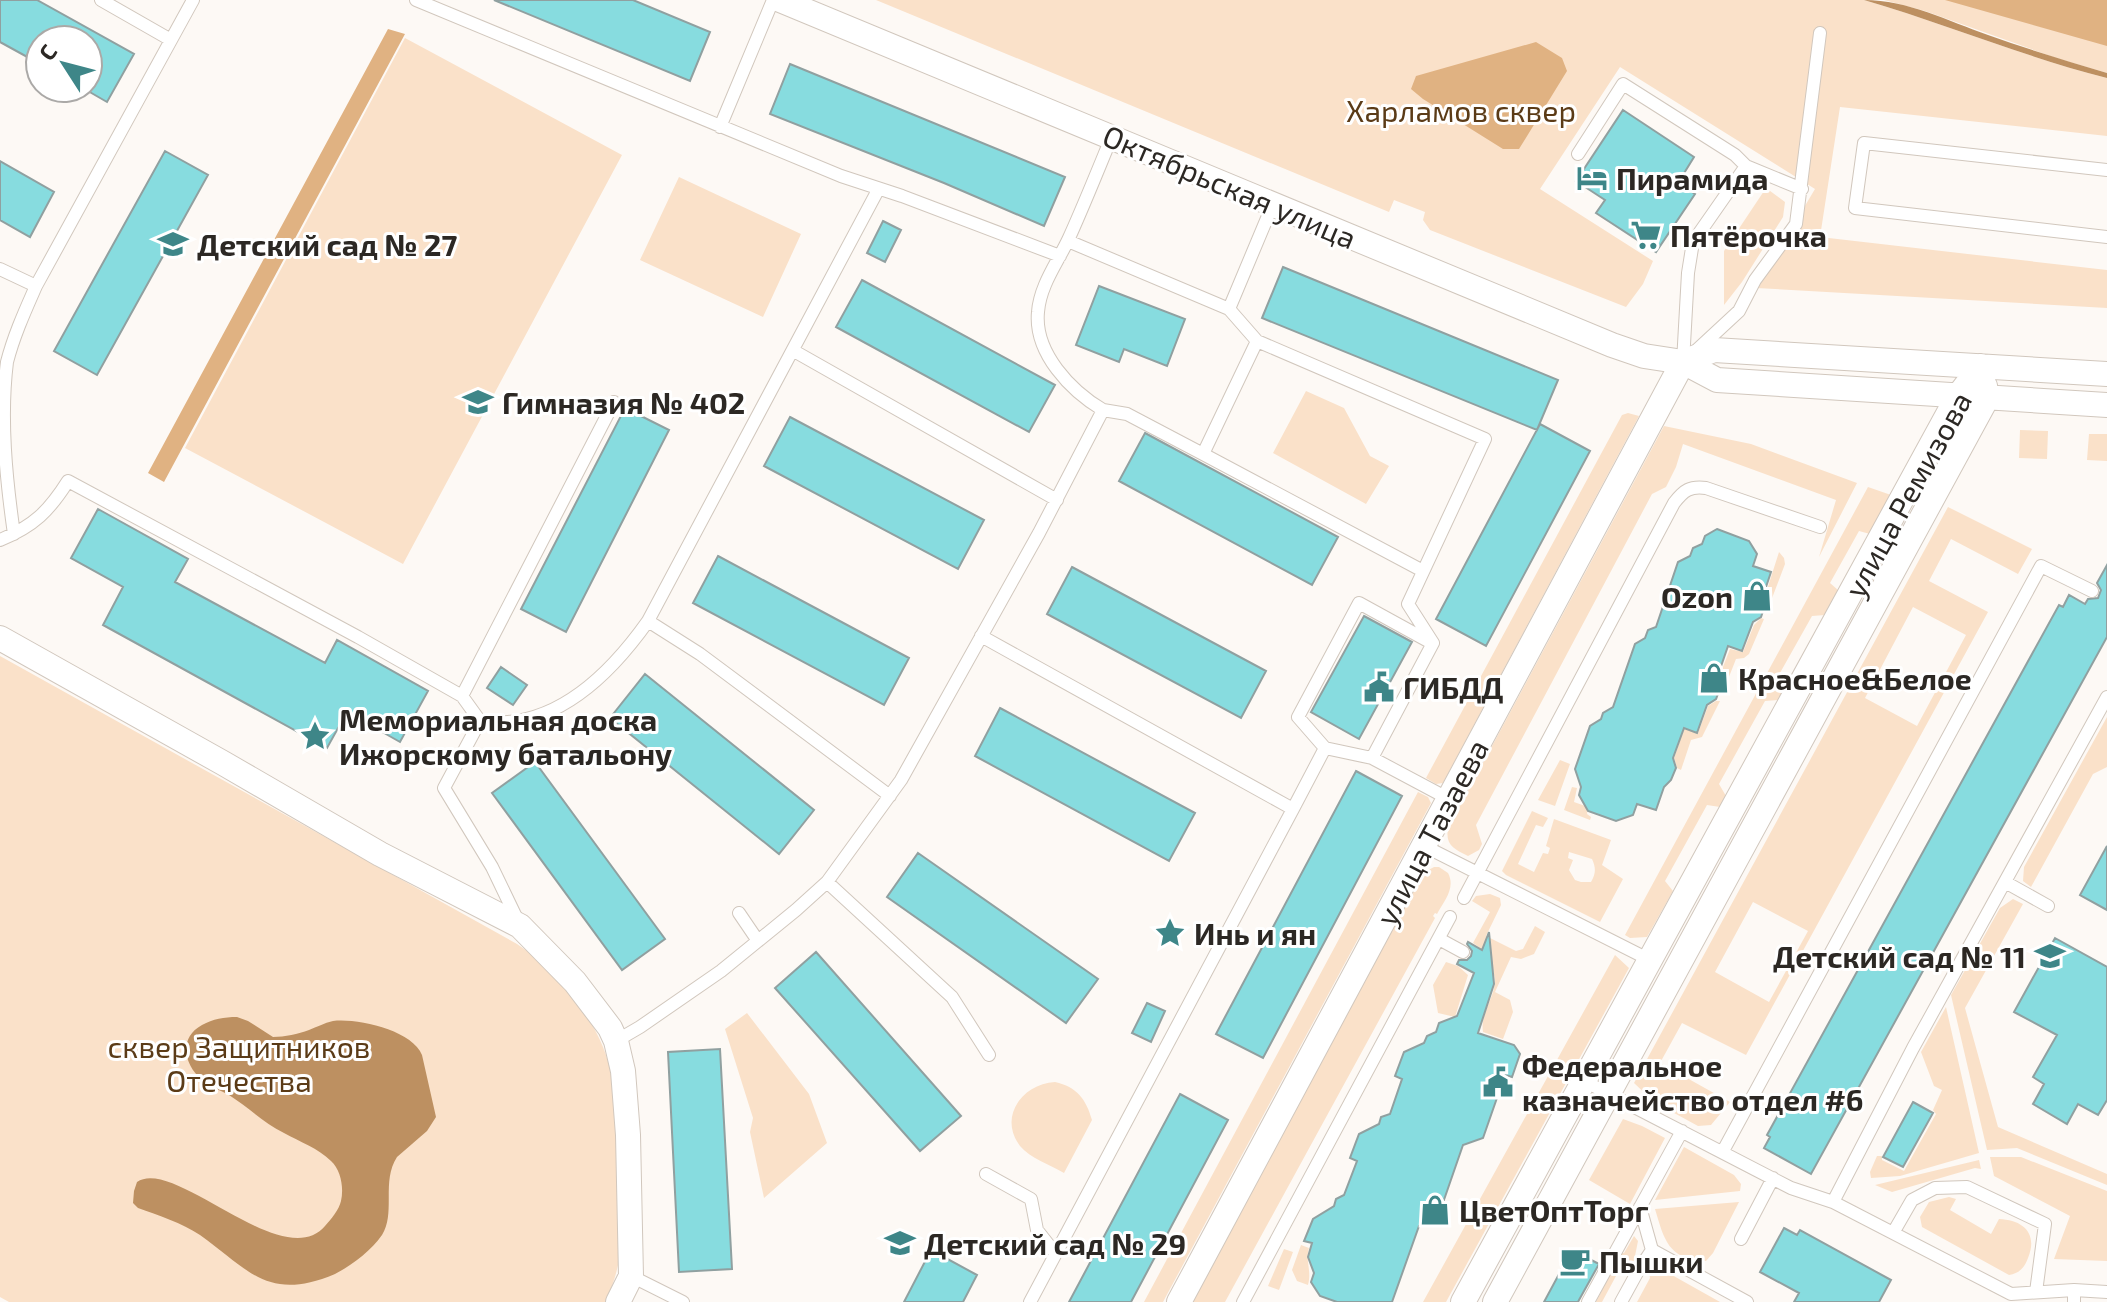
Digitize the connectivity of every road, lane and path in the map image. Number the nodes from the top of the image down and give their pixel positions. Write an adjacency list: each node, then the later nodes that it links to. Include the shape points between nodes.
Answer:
1 (101, 0): 7 (lane)
2 (193, 0): 7 (lane)
3 (416, 0): 8 (lane)
4 (773, 0): 8 (lane)
5 (780, 0): 9 (street, Октябрьская улица)
6 (1820, 33): 13 (lane)
7 (171, 40): 20 (lane)
8 (720, 127): 14 (lane)
9 (1112, 136): 15 (street, Октябрьская улица); 17 (lane)
10 (1578, 154): 11 (lane, via 1623,84)
11 (1746, 166): 13 (lane); 24 (lane, via 1693,242)
12 (2107, 170): 16 (lane, via 1864,143 1855,208)
13 (1802, 189): 24 (lane, via 1796,224 1739,311)
14 (878, 190): 18 (lane); 23 (lane)
15 (1273, 204): 21 (lane); 24 (street, Октябрьская улица, via 1612,345)
16 (2107, 237)
17 (1068, 241): 18 (lane); 21 (lane)
18 (1060, 256): 31 (lane, via 1041,299 1038,330 1057,368 1085,399)
19 (0, 269): 20 (lane)
20 (36, 286): 35 (lane, via 6,364 1,404)
21 (1229, 309): 22 (lane)
22 (1257, 341): 32 (lane); 37 (lane, via 1485,439)
23 (794, 351): 33 (lane); 39 (lane)
24 (1683, 362): 25 (street, Октябрьская улица, via 1714,350); 27 (street, Октябрьская улица, via 1717,380); 49 (street, улица Тазаева)
25 (1981, 366): 26 (street, Октябрьская улица); 27 (street, улица Ремизова); 28 (street, улица Ремизова)
26 (2107, 374)
27 (1958, 396): 28 (street, Октябрьская улица); 63 (street, улица Ремизова)
28 (1987, 398): 30 (street, Октябрьская улица); 67 (street, улица Ремизова)
29 (614, 402): 43 (lane)
30 (2107, 405)
31 (1103, 410): 32 (lane, via 1127,414); 33 (lane)
32 (1203, 454): 37 (lane)
33 (1057, 500): 40 (lane)
34 (1820, 527): 52 (lane, via 1706,488 1682,492)
35 (14, 534): 36 (lane); 43 (lane, via 39,519 68,481)
36 (0, 540)
37 (1423, 571): 42 (lane, via 1408,604)
38 (2092, 591): 69 (lane, via 2041,566)
39 (648, 621): 45 (lane, via 604,675 548,713 522,722); 48 (lane)
40 (981, 636): 48 (lane); 50 (lane)
41 (0, 638): 59 (street, via 380,854)
42 (1433, 643): 46 (lane, via 1359,603 1298,717); 47 (lane)
43 (462, 696): 45 (lane)
44 (2107, 697): 54 (lane)
45 (480, 721): 59 (lane, via 444,788)
46 (1325, 748): 47 (lane); 50 (lane)
47 (1372, 758): 49 (lane)
48 (890, 796): 53 (lane)
49 (1449, 799): 51 (street, улица Тазаева)
50 (1293, 809): 77 (lane)
51 (1424, 846): 52 (lane); 85 (street, улица Тазаева)
52 (1477, 873): 55 (lane); 63 (lane)
53 (827, 882): 61 (lane); 65 (lane, via 952,997)
54 (2005, 882): 56 (lane); 72 (lane)
55 (1464, 898)
56 (2048, 906)
57 (739, 913): 61 (lane)
58 (1450, 917): 60 (lane)
59 (520, 926): 64 (street, via 575,982)
60 (1439, 939): 62 (lane); 86 (lane)
61 (758, 941): 64 (lane)
62 (1463, 952)
63 (1650, 960): 66 (street, улица Ремизова)
64 (616, 1041): 78 (street, via 628,1135)
65 (989, 1055)
66 (1584, 1081): 67 (lane); 87 (street, улица Ремизова)
67 (1608, 1094): 68 (lane); 88 (street, улица Ремизова)
68 (1682, 1131): 69 (lane); 73 (lane)
69 (1723, 1151): 71 (lane)
70 (986, 1174): 77 (lane, via 1031,1199 1037,1230)
71 (1773, 1178): 72 (lane); 75 (lane)
72 (1833, 1202): 74 (lane)
73 (1640, 1207): 76 (lane); 89 (lane)
74 (1893, 1233): 79 (lane, via 2011,1294); 79 (lane, via 1912,1200 1935,1188 1967,1187 2045,1224)
75 (1741, 1239)
76 (1652, 1250): 90 (lane); 91 (lane)
77 (1055, 1253): 84 (lane)
78 (631, 1276): 82 (street); 83 (lane)
79 (2036, 1292): 81 (lane)
80 (2107, 1292): 81 (lane)
81 (2074, 1296)
82 (618, 1302)
83 (683, 1302)
84 (1030, 1302)
85 (1179, 1302)
86 (1243, 1302)
87 (1463, 1302)
88 (1495, 1302)
89 (1588, 1302)
90 (1621, 1302)
91 (1747, 1302)

